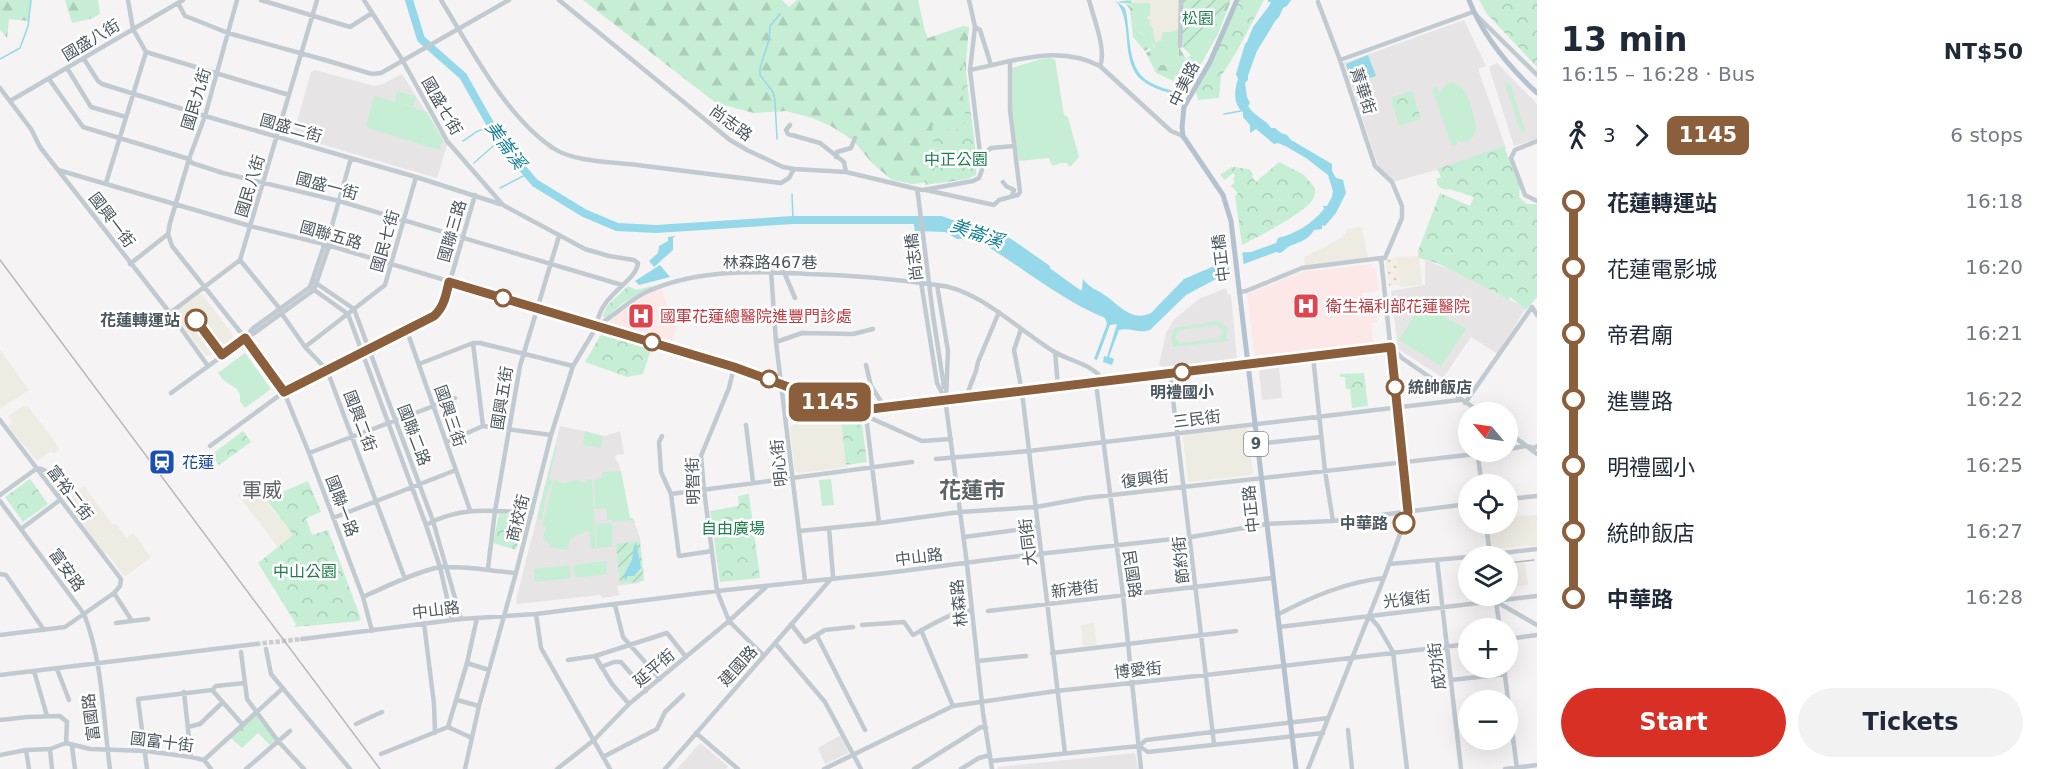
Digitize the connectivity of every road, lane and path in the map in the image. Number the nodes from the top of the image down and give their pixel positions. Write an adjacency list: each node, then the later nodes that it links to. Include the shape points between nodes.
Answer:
1 (128, 0): 20 (street)
2 (237, 0): 21 (street, 國民九街)
3 (261, 0): 18 (street)
4 (317, 0): 18 (street, 國民八街)
5 (364, 0): 17 (street, 國盛七街)
6 (441, 0): 53 (street, via 501,95 534,133 554,149 611,162 781,183)
7 (509, 0): 24 (street, bridge, via 381,73 372,74)
8 (559, 0): 53 (street, 尚志路, via 730,140 772,163)
9 (969, 0): 19 (street)
10 (1089, 0): 29 (street, via 1102,50)
11 (1181, 0): 22 (street)
12 (1237, 0): 44 (main road, 中美路, via 1210,62 1184,107)
13 (1469, 1): 16 (main road)
14 (181, 2): 20 (street, 國盛八街); 21 (street, via 185,16)
15 (1318, 2): 26 (street, 菁華街)
16 (1473, 12): 26 (street); 33 (street); 36 (main road, via 1503,58)
17 (372, 13): 18 (street, via 350,27); 66 (street, 國盛七街, via 447,141)
18 (313, 16): 24 (street, 國民八街)
19 (975, 27): 28 (street, via 980,30); 31 (street)
20 (133, 29): 23 (street); 25 (street, 國盛八街)
21 (228, 33): 24 (street); 32 (street, 國民九街)
22 (1180, 46)
23 (146, 52): 32 (street); 37 (street)
24 (302, 53): 38 (street, 國民八街)
25 (84, 59): 30 (street, 國盛八街); 37 (street, 國盛二街, via 98,81)
26 (1340, 60): 73 (street, 菁華街, via 1376,166 1392,182 1402,206 1402,218 1385,258)
27 (1010, 62): 28 (street); 29 (street, via 1036,55 1057,55 1081,58); 48 (street)
28 (991, 65): 31 (street)
29 (1100, 66): 44 (street, via 1171,130)
30 (67, 68): 34 (street, 國盛八街); 41 (street, via 91,107)
31 (970, 70): 50 (street)
32 (216, 74): 38 (street); 40 (street, 國民九街)
33 (1537, 75)
34 (49, 79): 39 (street, 國盛八街); 45 (street, 國盛一街, via 83,127)
35 (0, 88): 39 (street, 國興一街)
36 (1537, 93)
37 (132, 94): 40 (street, 國盛二街); 41 (street)
38 (289, 95): 43 (street, 國民八街)
39 (10, 101): 54 (street, 國興一街)
40 (205, 116): 43 (street, 國盛二街); 52 (street, 國民九街)
41 (126, 117): 45 (street)
42 (789, 125): 49 (street, via 788,134 820,143)
43 (278, 136): 51 (street, 國盛二街); 57 (street, 國民八街)
44 (1183, 136): 87 (main road, 中正橋 / 9, via 1223,195 1231,221)
45 (120, 138): 52 (street, 國盛一街); 59 (street)
46 (855, 138): 49 (street, via 851,148 837,152)
47 (1537, 141): 64 (street, via 1515,150 1511,158 1525,195)
48 (1014, 146): 50 (street, via 990,148); 62 (street, via 1020,192)
49 (836, 157): 55 (street, via 847,164)
50 (980, 157): 60 (street, via 982,170 973,182)
51 (351, 158): 56 (street, 國盛二街); 63 (street)
52 (189, 159): 57 (street, 國盛一街); 65 (street, 國民九街)
53 (794, 169): 55 (street, 尚志路)
54 (58, 170): 59 (street, 國聯五路); 76 (street, 國興一街)
55 (846, 172): 60 (street, 尚志路)
56 (416, 177): 61 (street, 國盛二街); 67 (street, 國民七街)
57 (263, 182): 63 (street, 國盛一街); 68 (street, 國民八街)
58 (1003, 182): 62 (street, via 1014,190)
59 (106, 183): 65 (street, 國聯五路)
60 (920, 189): 62 (street, 尚志路, via 994,205); 96 (street, 尚志橋, bridge)
61 (475, 195): 66 (street, 國盛二街); 71 (street, 國聯三路)
62 (1012, 196)
63 (339, 201): 67 (street, 國盛一街); 72 (street)
64 (1537, 201)
65 (176, 204): 68 (street, 國聯五路); 69 (street)
66 (503, 205): 70 (street, 國盛七街)
67 (404, 220): 71 (street, 國盛一街); 77 (street, 國民七街)
68 (250, 226): 72 (street, 國聯五路); 74 (street, 國民八街)
69 (168, 234): 76 (street); 85 (street, 國聯一路, via 172,246)
70 (559, 236): 75 (street, 國興五街); 83 (street, via 596,253 636,261 638,268)
71 (462, 237): 75 (street, 國盛一街); 81 (street, 國聯三路)
72 (326, 245): 77 (street, 國聯五路); 80 (street)
73 (1381, 258): 87 (street, via 1302,268); 106 (street)
74 (240, 260): 85 (street); 92 (street, 國興二街)
75 (551, 263): 83 (street, 國盛一街); 90 (street, 國興五街)
76 (130, 264): 94 (street, 國興一街)
77 (391, 265): 81 (street, 國聯五路); 91 (street, 國民七街, via 382,288)
78 (771, 271): 79 (street, 林森路467巷); 98 (street, 林森路467巷, via 718,274 653,289 635,297); 103 (street, 明心街)
79 (784, 273): 82 (street, 林森路467巷); 88 (street)
80 (315, 282): 86 (street); 91 (street)
81 (449, 282): 90 (street, 國聯五路); 101 (street, 國聯三路, via 440,311)
82 (921, 282): 84 (street); 129 (street, 林森路, via 937,383)
83 (622, 285): 98 (street, 商校街, via 605,302)
84 (937, 285): 93 (street, via 951,286); 129 (street, 林森路, via 948,351)
85 (205, 287): 94 (street); 102 (street, 國聯一路)
86 (312, 289): 92 (street); 95 (street)
87 (1239, 292): 113 (main road, 中正路 / 9)
88 (795, 298)
89 (1535, 306): 97 (street); 130 (street)
90 (537, 308): 98 (street, 國聯五路); 110 (street, 國興五街)
91 (354, 309): 95 (street, 國民七街); 107 (street, 國聯二路)
92 (281, 311): 102 (street); 105 (street, 國興二街)
93 (999, 312): 100 (street); 127 (street)
94 (170, 313): 115 (street, 國興一街)
95 (348, 314): 105 (street, 國民七街); 108 (street, 國聯二路)
96 (933, 315): 129 (street, 林森路)
97 (1537, 315)
98 (597, 326): 116 (street, 商校街); 117 (street, 國聯五路)
99 (873, 329): 103 (street, via 853,334 802,333)
100 (1021, 329): 109 (street); 125 (street, 大同街, via 1014,350)
101 (407, 331): 107 (street, 國聯三路); 112 (street, 國興三街)
102 (245, 338): 115 (street); 124 (street, 國聯一路)
103 (776, 342): 121 (street, 明心街)
104 (473, 343): 110 (street); 112 (street); 144 (street)
105 (305, 346): 118 (street, 國興二街)
106 (1391, 347): 111 (street); 130 (street); 133 (street)
107 (369, 349): 108 (street, 國聯三路); 140 (street, 國聯二路)
108 (363, 352): 118 (street, 國聯三路); 141 (street, 國聯二路)
109 (1054, 352): 120 (street, via 1096,370); 123 (street)
110 (522, 354): 116 (street); 145 (street, 國興五街)
111 (1313, 356): 113 (street); 137 (street)
112 (419, 364): 131 (street, 國興三街)
113 (1247, 364): 119 (street); 142 (main road, 中正路 / 9)
114 (866, 365): 132 (street, via 871,386)
115 (208, 366): 126 (street)
116 (573, 366): 147 (street, 商校街)
117 (734, 367): 121 (street, 國聯五路); 178 (street, 明智街, via 701,456)
118 (327, 370): 124 (street, 國聯三路); 149 (street, 國興二街)
119 (1170, 374): 120 (street); 146 (street, 節約街)
120 (1105, 381): 122 (street)
121 (782, 383): 134 (street, 國聯五路); 138 (street, 明心街)
122 (1094, 383): 123 (street); 154 (street, 民國路)
123 (1058, 386): 125 (street)
124 (284, 392): 156 (street); 161 (street, 國聯一路)
125 (1022, 392): 127 (street); 160 (street, 大同街)
126 (171, 393)
127 (966, 397): 129 (street)
128 (455, 398): 131 (street)
129 (946, 399): 132 (street); 151 (street, 林森路)
130 (1463, 401): 133 (street, 三民街)
131 (434, 406): 140 (street); 153 (street, 國興三街)
132 (884, 406): 135 (street)
133 (1397, 406): 137 (street, 三民街); 167 (street)
134 (848, 409): 135 (street); 138 (street)
135 (862, 410): 136 (street)
136 (866, 416): 151 (street, via 922,441); 168 (street)
137 (1321, 416): 142 (street, 三民街); 150 (street)
138 (787, 418): 172 (street, 明心街)
139 (0, 420): 169 (street, 富裕二街)
140 (395, 421): 141 (street); 175 (street, 國聯二路)
141 (388, 424): 149 (street); 176 (street, 國聯二路)
142 (1254, 424): 146 (street, 三民街); 155 (main road, 中正路 / 9)
143 (746, 425): 174 (street)
144 (483, 426): 145 (street); 153 (street)
145 (510, 429): 147 (street); 191 (street, 國興五街)
146 (1178, 434): 154 (street, 三民街); 177 (street, 節約街)
147 (551, 435): 194 (street, 商校街)
148 (662, 436): 179 (street, via 662,472)
149 (353, 437): 161 (street); 186 (street, 國興二街)
150 (1321, 437): 155 (street); 171 (street)
151 (951, 439): 164 (street, 林森路)
152 (1518, 440): 157 (street)
153 (447, 442): 170 (street, 國興三街)
154 (1103, 442): 160 (street, 三民街); 181 (street, 民國路)
155 (1256, 444): 173 (main road, 中正路 / 9)
156 (210, 446)
157 (1526, 446): 158 (street); 159 (street); 162 (street)
158 (1537, 446)
159 (1518, 447)
160 (1029, 451): 164 (street, 三民街); 188 (street, 大同街)
161 (309, 453): 196 (street, 國聯一路)
162 (1537, 454)
163 (1458, 455): 167 (street, 復興街)
164 (953, 458): 165 (street, 三民街); 192 (street, 林森路)
165 (936, 459)
166 (912, 462): 168 (street)
167 (1403, 462): 171 (street, 復興街); 193 (street)
168 (872, 466): 172 (street); 199 (street)
169 (36, 469): 180 (street); 184 (street, 富裕二街, via 45,470 62,490)
170 (456, 470): 175 (street); 190 (street, 國興三街)
171 (1325, 471): 173 (street, 復興街); 198 (street)
172 (792, 478): 174 (street); 205 (street, 明心街)
173 (1262, 478): 177 (street, 復興街); 200 (main road, 中正路 / 9)
174 (753, 482): 178 (street)
175 (420, 484): 176 (street); 197 (street, 國聯二路)
176 (412, 487): 186 (street); 201 (street, 國聯二路)
177 (1184, 487): 181 (street, 復興街); 207 (street, 節約街)
178 (704, 490): 179 (street); 210 (street, 明智街)
179 (671, 494): 210 (street, via 679,556)
180 (0, 495)
181 (1111, 495): 188 (street, 復興街); 208 (street, 民國路)
182 (1537, 496): 183 (street)
183 (1518, 498)
184 (60, 500): 204 (street); 230 (street, 富裕二街, via 121,579)
185 (0, 501): 189 (street, 富安路)
186 (377, 501): 196 (street); 225 (street, 國興二街)
187 (1458, 505): 193 (street, 中山路)
188 (1036, 507): 192 (street, 復興街); 202 (street, 大同街)
189 (7, 510): 195 (street); 204 (street, 富安路)
190 (470, 510): 191 (street); 197 (street)
191 (495, 511): 194 (street); 219 (street, 國興五街)
192 (960, 512): 199 (street, 復興街); 206 (street, 林森路)
193 (1408, 512): 198 (street, 中山路); 216 (street)
194 (532, 513): 220 (street, 商校街)
195 (0, 516)
196 (333, 518): 233 (street, 國聯一路)
197 (434, 521): 201 (street); 218 (street, 國聯二路)
198 (1333, 521): 200 (street, 中山路)
199 (879, 524): 203 (street, 復興街)
200 (1267, 524): 207 (street, 中山路); 223 (main road, 中正路 / 9)
201 (426, 525): 217 (street, 國聯二路)
202 (1038, 527): 206 (street); 212 (street, 大同街)
203 (829, 528): 205 (street, 復興街); 222 (street)
204 (21, 529): 242 (street, 富安路)
205 (799, 531): 226 (street, 明心街)
206 (964, 537): 215 (street, 林森路)
207 (1191, 537): 208 (street, 中山路); 228 (street, 節約街)
208 (1116, 545): 212 (street, 中山路); 231 (street, 民國路)
209 (1537, 549): 211 (street)
210 (712, 551): 229 (street, 明智街)
211 (1518, 552)
212 (1041, 554): 215 (street, 中山路); 235 (street, 大同街)
213 (1458, 558): 214 (street)
214 (1437, 560): 216 (street); 239 (street, 成功街)
215 (967, 564): 222 (street, 中山路); 240 (street, 林森路)
216 (1389, 564): 224 (street)
217 (440, 567): 218 (street); 225 (street); 250 (street, 國聯二路)
218 (448, 568): 219 (street); 249 (street, 國聯二路)
219 (488, 568): 220 (street)
220 (516, 573): 245 (street, 商校街)
221 (0, 574): 261 (street, via 6,575)
222 (832, 578): 226 (street, 中山路); 255 (street, 建國路)
223 (1272, 578): 228 (street, 新港街); 244 (main road, 中正路 / 9)
224 (1384, 578): 244 (street, via 1337,588); 246 (street)
225 (405, 579): 233 (street)
226 (805, 581): 227 (street, 中山路)
227 (766, 587): 229 (street, 中山路); 252 (street, 延平街)
228 (1196, 587): 231 (street, 新港街); 268 (street, 節約街)
229 (717, 591): 237 (street, 中山路); 252 (street, 明智街)
230 (114, 592): 242 (street); 251 (street)
231 (1123, 595): 235 (street, 新港街); 274 (street, 民國路)
232 (1537, 596): 234 (street, 光復街)
233 (363, 597): 263 (street, 國聯一路)
234 (1518, 597)
235 (1048, 604): 241 (street, 新港街); 280 (street, 大同街)
236 (1458, 604): 239 (street, 光復街)
237 (615, 605): 243 (street, 中山路); 273 (street, via 623,637)
238 (1507, 606): 257 (street)
239 (1442, 607): 246 (street, 光復街); 276 (street, 成功街)
240 (972, 611): 262 (street, via 955,614); 287 (street, 林森路)
241 (988, 611)
242 (84, 614): 261 (street, via 65,627); 288 (street, 富安路)
243 (536, 614): 245 (street, 中山路); 336 (street, via 541,648)
244 (1277, 615): 259 (main road, 中正路 / 9)
245 (504, 616): 247 (street, 中山路); 293 (street, 商校街)
246 (1369, 616): 259 (street, 光復街); 279 (street); 285 (street)
247 (477, 618): 249 (street, 中山路); 289 (street)
248 (148, 619): 251 (street)
249 (461, 619): 250 (street, 中山路)
250 (452, 620): 254 (street, 中山路)
251 (132, 621): 253 (street)
252 (729, 621): 281 (street, 明智街); 284 (street, 延平街)
253 (116, 623)
254 (424, 623): 263 (street, 中山路); 333 (street)
255 (790, 624): 267 (street, via 805,642); 271 (street, 建國路)
256 (862, 625): 262 (street, via 906,622 913,635)
257 (1537, 625)
258 (853, 627): 267 (street, via 825,630)
259 (1279, 627): 290 (main road, 中正路 / 9)
260 (0, 629): 265 (street)
261 (44, 630): 265 (street)
262 (921, 630): 315 (street)
263 (372, 631): 270 (street, 中山路)
264 (1236, 631): 268 (street)
265 (2, 634)
266 (1537, 635): 269 (street)
267 (817, 636): 328 (street)
268 (1202, 636): 274 (street); 296 (street, 節約街)
269 (1518, 638)
270 (302, 639)
271 (775, 643): 281 (street, 建國路); 349 (street, via 825,702)
272 (256, 644): 288 (street)
273 (630, 644): 282 (street); 284 (street, via 667,633); 297 (street)
274 (1128, 644): 280 (street); 301 (street, 民國路)
275 (1458, 645): 276 (street, 博愛街)
276 (1447, 647): 279 (street, 博愛街); 300 (street, 成功街)
277 (266, 649): 303 (street, via 271,674)
278 (241, 652): 302 (street)
279 (1393, 652): 285 (street, 博愛街); 381 (street)
280 (1052, 654): 306 (street, 大同街)
281 (763, 655): 330 (street, 建國路)
282 (595, 656): 286 (street); 291 (street)
283 (1026, 656): 287 (street)
284 (686, 657): 297 (street, 延平街)
285 (1352, 657): 290 (street, 博愛街); 319 (street)
286 (568, 660)
287 (978, 661): 311 (street, 林森路)
288 (97, 662): 292 (street); 342 (street, 富國路)
289 (468, 663): 293 (street); 310 (street)
290 (1284, 665): 296 (street, 博愛街); 321 (main road, 中正路 / 9)
291 (601, 667): 305 (street, via 621,662); 313 (street)
292 (57, 669): 294 (street); 309 (street)
293 (489, 670): 314 (street, 商校街)
294 (34, 671): 295 (street); 318 (street)
295 (0, 675)
296 (1206, 675): 301 (street, 博愛街); 331 (street, 節約街)
297 (660, 678): 305 (street, 延平街)
298 (1469, 678): 300 (street)
299 (1506, 678): 356 (street)
300 (1451, 680): 382 (street, 成功街)
301 (1132, 682): 306 (street, 博愛街); 341 (street, 民國路)
302 (244, 683): 304 (street, via 216,686); 316 (street, via 247,699)
303 (283, 688): 316 (street); 366 (street)
304 (212, 690): 307 (street); 312 (street)
305 (646, 691): 313 (street, 延平街)
306 (1056, 691): 311 (street, 博愛街); 346 (street, 大同街)
307 (184, 692): 324 (street); 345 (street, via 138,699)
308 (683, 695): 351 (street, via 664,712 657,729)
309 (69, 700)
310 (457, 700): 314 (street); 325 (street)
311 (982, 700): 315 (street, 博愛街); 326 (street, 林森路)
312 (223, 702): 323 (street); 324 (street, via 201,724)
313 (629, 704): 336 (street, 延平街)
314 (479, 706): 335 (street, 商校街)
315 (953, 706): 349 (street, 博愛街)
316 (257, 712): 323 (street); 337 (street)
317 (382, 712): 322 (street)
318 (47, 716): 320 (street); 338 (street, via 60,716 67,722)
319 (1328, 718): 321 (street); 332 (street)
320 (0, 720)
321 (1290, 723): 331 (street); 334 (main road, 9)
322 (357, 724)
323 (243, 725): 353 (street)
324 (188, 727): 350 (street)
325 (448, 727): 333 (street); 335 (street)
326 (986, 728): 352 (street, 林森路); 374 (street, via 981,727)
327 (1348, 729): 380 (street)
328 (865, 730)
329 (290, 731): 337 (street)
330 (696, 732): 370 (street, 建國路); 371 (street)
331 (1213, 732): 339 (street, 節約街); 341 (street, via 1146,740)
332 (1323, 732): 334 (street); 379 (street)
333 (435, 733): 347 (street)
334 (1291, 735): 339 (street); 378 (main road, 9)
335 (472, 738): 367 (street, 商校街)
336 (594, 740): 351 (street); 368 (street, 延平街)
337 (278, 741): 354 (street); 365 (street)
338 (66, 743): 340 (street, 國富十街); 343 (street)
339 (1215, 744): 341 (street, via 1148,752)
340 (72, 746): 342 (street, 國富十街); 359 (street)
341 (1139, 746): 346 (street); 377 (street, 民國路)
342 (107, 748): 345 (street, 國富十街); 360 (street, 富國路)
343 (50, 749): 344 (street); 358 (street)
344 (26, 750): 348 (street); 357 (street)
345 (146, 751): 350 (street, 國富十街); 361 (street)
346 (1065, 753): 352 (street)
347 (381, 754)
348 (0, 755)
349 (853, 755): 372 (street, 博愛街); 373 (street)
350 (191, 757): 353 (street, 國富十街)
351 (603, 757): 369 (street)
352 (991, 758): 375 (street, via 979,758); 376 (street, 林森路)
353 (204, 760): 362 (street, 國富十街)
354 (251, 765): 363 (street); 364 (street)
355 (1537, 765): 356 (street)
356 (1517, 768): 383 (street)
357 (30, 769)
358 (52, 769)
359 (75, 769)
360 (110, 769)
361 (147, 769)
362 (211, 769)
363 (246, 769)
364 (255, 769)
365 (303, 769)
366 (350, 769)
367 (465, 769)
368 (557, 769)
369 (610, 769)
370 (664, 769)
371 (738, 769)
372 (824, 769)
373 (861, 769)
374 (914, 769)
375 (961, 769)
376 (992, 769)
377 (1141, 769)
378 (1296, 769)
379 (1308, 769)
380 (1352, 769)
381 (1407, 769)
382 (1461, 769)
383 (1505, 769)

